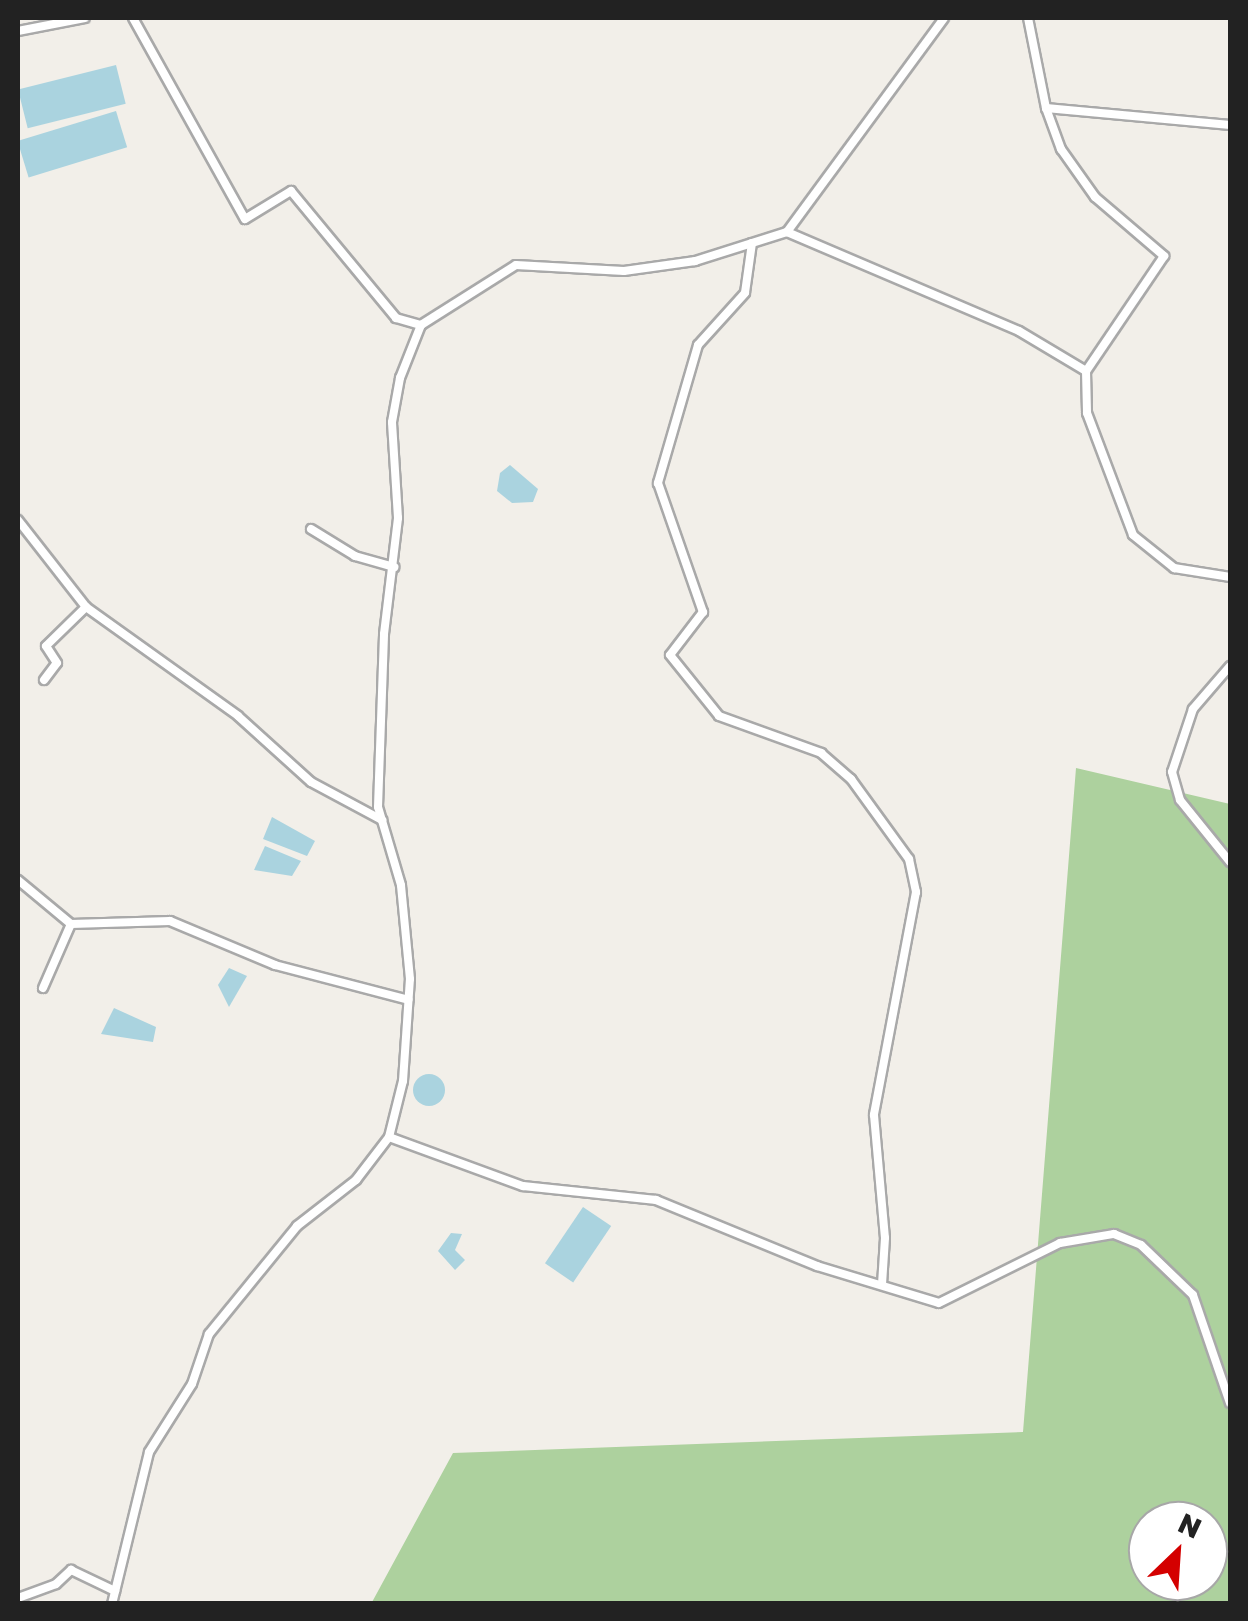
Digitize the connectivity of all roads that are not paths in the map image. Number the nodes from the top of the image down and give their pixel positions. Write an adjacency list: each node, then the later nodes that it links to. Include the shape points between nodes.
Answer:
1 (85, 18): 5 (street)
2 (134, 18): 10 (street, via 245,220 290,191 396,318)
3 (944, 18): 8 (street)
4 (1028, 18): 6 (street)
5 (18, 31)
6 (1046, 108): 7 (street); 11 (street, via 1062,149 1095,197 1164,256)
7 (1230, 125)
8 (786, 232): 9 (street); 11 (street, via 1019,332)
9 (752, 243): 10 (street, via 695,261 624,271 516,265); 28 (street, via 746,293 698,345 658,482 703,612 670,655 719,716 821,753 908,860 916,892 874,1115 885,1238)
10 (421, 325): 16 (street, via 392,422)
11 (1086, 371): 17 (street, via 1087,413 1133,535 1174,568)
12 (18, 520): 14 (street)
13 (311, 529): 16 (street, via 355,556)
14 (28, 536): 15 (street); 18 (street)
15 (18, 544)
16 (394, 567): 21 (street, via 384,634)
17 (1230, 577)
18 (86, 607): 20 (street, via 46,646 57,663); 21 (street, via 238,716 311,782)
19 (1230, 666): 22 (street, via 1194,709 1172,772 1180,800)
20 (44, 680)
21 (382, 820): 26 (street, via 401,885)
22 (1230, 862)
23 (18, 880): 24 (street)
24 (70, 924): 25 (street); 26 (street, via 170,921 274,965)
25 (42, 988)
26 (409, 1000): 27 (street)
27 (390, 1136): 28 (street, via 522,1186 656,1200); 30 (street, via 356,1180 297,1226 209,1334 192,1384 150,1452)
28 (882, 1286): 29 (street, via 939,1303 1060,1243 1114,1234 1141,1245 1193,1295)
29 (1230, 1403)
30 (115, 1591): 31 (street, via 70,1570 56,1584); 32 (street)
31 (18, 1598)
32 (112, 1604)

